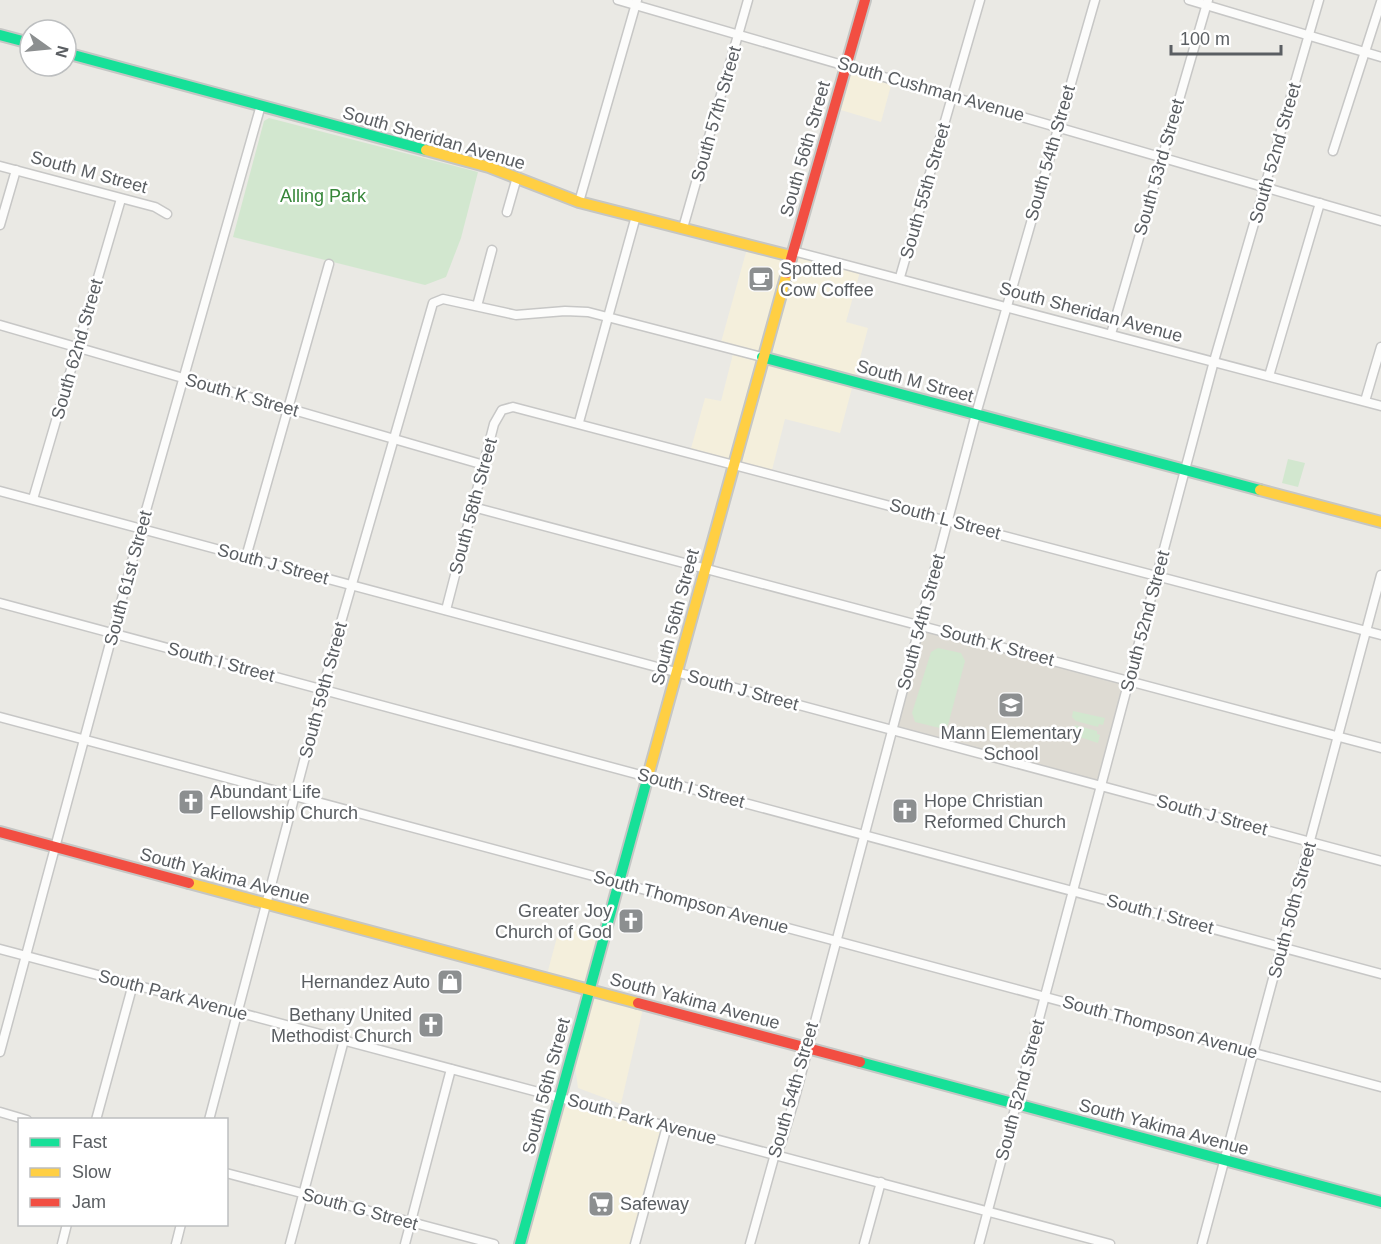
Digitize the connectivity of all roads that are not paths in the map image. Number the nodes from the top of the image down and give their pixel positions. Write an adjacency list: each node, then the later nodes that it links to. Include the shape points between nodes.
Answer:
1 (618, 0): 8 (street, South Cushman Avenue)
2 (748, 0): 11 (street, South 57th Street)
3 (865, 0): 18 (main road, South 56th Street)
4 (980, 0): 19 (street, South 55th Street)
5 (1095, 0): 21 (street, South 54th Street)
6 (1189, 0): 10 (street)
7 (1319, 0): 13 (street, South 52nd Street)
8 (636, 2): 11 (street, South Cushman Avenue); 29 (street)
9 (1381, 2): 15 (street)
10 (1207, 3): 13 (street); 23 (street, South 53rd Street)
11 (739, 34): 18 (street, South Cushman Avenue); 36 (street, South 57th Street)
12 (0, 35): 14 (main road)
13 (1309, 36): 15 (street); 27 (street, South 52nd Street)
14 (18, 40)
15 (1365, 52): 17 (street); 22 (street)
16 (78, 55): 20 (main road, South Sheridan Avenue)
17 (1381, 57)
18 (846, 65): 19 (street, South Cushman Avenue); 38 (main road, South 56th Street)
19 (952, 95): 21 (street, South Cushman Avenue); 40 (street, South 55th Street)
20 (261, 105): 26 (main road, South Sheridan Avenue); 52 (street, South 61st Street)
21 (1058, 126): 23 (street, South Cushman Avenue); 43 (street, South 54th Street)
22 (1334, 151)
23 (1162, 156): 27 (street, South Cushman Avenue); 46 (street, South 53rd Street)
24 (0, 166): 25 (street, South M Street)
25 (16, 170): 28 (street, South M Street); 35 (street)
26 (517, 177): 29 (main road, South Sheridan Avenue); 31 (street)
27 (1265, 187): 30 (street, South Cushman Avenue); 50 (street, South 52nd Street)
28 (121, 198): 32 (street, South M Street); 47 (street, South 62nd Street)
29 (579, 202): 33 (main road, South Sheridan Avenue)
30 (1320, 203): 34 (street, South Cushman Avenue); 51 (street)
31 (507, 212)
32 (167, 214)
33 (636, 216): 36 (main road, South Sheridan Avenue); 44 (street)
34 (1381, 221)
35 (0, 225)
36 (683, 228): 38 (main road, South Sheridan Avenue)
37 (492, 250): 42 (street)
38 (792, 254): 40 (street, South Sheridan Avenue); 49 (main road, South 56th Street)
39 (329, 264): 56 (street)
40 (900, 277): 43 (street, South Sheridan Avenue)
41 (437, 300): 42 (street, South M Street); 59 (street, South 59th Street, via 428,313)
42 (477, 306): 44 (street, South M Street, via 522,315 574,310)
43 (1006, 306): 46 (street, South Sheridan Avenue); 57 (street, South 54th Street)
44 (608, 316): 49 (street, South M Street); 58 (street)
45 (0, 325): 47 (street, South K Street)
46 (1111, 334): 50 (street, South Sheridan Avenue)
47 (78, 347): 52 (street, South K Street); 64 (street, South 62nd Street)
48 (1381, 347): 53 (street)
49 (762, 357): 57 (main road, South M Street); 60 (main road, South 56th Street)
50 (1214, 361): 51 (street, South Sheridan Avenue); 62 (street, South 52nd Street)
51 (1269, 376): 53 (street, South Sheridan Avenue)
52 (184, 379): 56 (street, South K Street); 68 (street, South 61st Street)
53 (1365, 401): 54 (street, South Sheridan Avenue)
54 (1381, 406)
55 (509, 407): 58 (street, South L Street); 61 (street, South 58th Street, via 496,419)
56 (289, 409): 59 (street, South K Street); 69 (street)
57 (976, 414): 62 (main road, South M Street); 66 (street, South 54th Street)
58 (579, 422): 60 (street, South L Street)
59 (394, 440): 61 (street, South K Street); 73 (street, South 59th Street)
60 (733, 464): 66 (street, South L Street); 70 (main road, South 56th Street)
61 (484, 465): 65 (street, South 58th Street)
62 (1185, 470): 67 (main road, South M Street); 72 (street, South 52nd Street)
63 (0, 491): 64 (street, South J Street)
64 (33, 499): 68 (street, South J Street)
65 (473, 507): 70 (street, South K Street); 75 (street, South 58th Street)
66 (948, 520): 72 (street, South L Street); 76 (street, South 54th Street)
67 (1381, 522)
68 (141, 528): 69 (street, South J Street); 78 (street, South 61st Street)
69 (246, 556): 73 (street, South J Street)
70 (705, 568): 76 (street, South K Street); 80 (main road, South 56th Street)
71 (1381, 575): 77 (street, South 50th Street)
72 (1157, 576): 77 (street, South L Street); 81 (street, South 52nd Street)
73 (351, 584): 75 (street, South J Street); 82 (street, South 59th Street)
74 (0, 603): 78 (street, South I Street)
75 (446, 610): 80 (street, South J Street)
76 (920, 625): 81 (street, South K Street); 84 (street, South 54th Street)
77 (1366, 632): 79 (street, South L Street); 85 (street, South 50th Street)
78 (113, 633): 82 (street, South I Street); 86 (street, South 61st Street)
79 (1381, 635)
80 (677, 673): 84 (street, South J Street); 88 (main road, South 56th Street)
81 (1129, 681): 85 (street, South K Street); 89 (street, South 52nd Street)
82 (324, 689): 88 (street, South I Street); 90 (street, South 59th Street)
83 (0, 717): 86 (street, South Thompson Avenue)
84 (893, 729): 89 (street, South J Street); 92 (street, South 54th Street)
85 (1338, 736): 87 (street, South K Street); 93 (street, South 50th Street)
86 (85, 740): 90 (street, South Thompson Avenue); 94 (street, South 61st Street)
87 (1381, 748)
88 (649, 776): 92 (street, South I Street); 96 (main road, South 56th Street)
89 (1102, 785): 93 (street, South J Street); 97 (street, South 52nd Street)
90 (295, 795): 96 (street, South Thompson Avenue); 98 (street, South 59th Street)
91 (0, 832): 94 (main road, South Yakima Avenue)
92 (864, 834): 97 (street, South I Street); 99 (street, South 54th Street)
93 (1310, 842): 95 (street, South J Street); 100 (street, South 50th Street)
94 (56, 847): 98 (main road, South Yakima Avenue); 102 (street, South 61st Street)
95 (1381, 861)
96 (619, 883): 99 (street, South Thompson Avenue); 105 (main road, South 56th Street)
97 (1073, 891): 100 (street, South I Street); 106 (street, South 52nd Street)
98 (266, 904): 105 (main road, South Yakima Avenue); 107 (street, South 59th Street)
99 (835, 940): 106 (street, South Thompson Avenue); 109 (street, South 54th Street)
100 (1282, 947): 103 (street, South I Street); 111 (street, South 50th Street)
101 (0, 949): 102 (street, South Park Avenue)
102 (26, 956): 104 (street, South Park Avenue); 110 (street, South 61st Street)
103 (1381, 974)
104 (133, 984): 107 (street, South Park Avenue); 118 (street)
105 (590, 990): 109 (main road, South Yakima Avenue); 114 (main road, South 56th Street)
106 (1045, 997): 111 (street, South Thompson Avenue); 115 (street, South 52nd Street)
107 (237, 1012): 108 (street, South Park Avenue); 119 (street, South 59th Street)
108 (344, 1040): 112 (street, South Park Avenue); 125 (street)
109 (806, 1048): 115 (main road, South Yakima Avenue); 121 (street, South 54th Street, via 794,1101)
110 (0, 1052)
111 (1254, 1052): 113 (street, South Thompson Avenue); 122 (street, South 50th Street)
112 (451, 1069): 114 (street, South Park Avenue); 128 (street)
113 (1381, 1087)
114 (560, 1097): 120 (street, South Park Avenue); 137 (main road, South 56th Street)
115 (1016, 1104): 122 (main road, South Yakima Avenue); 127 (street, South 52nd Street)
116 (0, 1112): 117 (street)
117 (23, 1118)
118 (96, 1118)
119 (209, 1118)
120 (668, 1126): 121 (street, South Park Avenue); 138 (street)
121 (775, 1154): 124 (street, South Park Avenue); 139 (street, South 54th Street)
122 (1225, 1160): 126 (main road, South Yakima Avenue); 143 (street, South 50th Street)
123 (228, 1174): 125 (street, South G Street)
124 (881, 1182): 127 (street, South Park Avenue); 140 (street)
125 (304, 1194): 128 (street, South G Street); 134 (street)
126 (1381, 1202)
127 (988, 1211): 131 (street, South Park Avenue); 141 (street, South 52nd Street)
128 (411, 1222): 135 (street); 136 (street, South G Street)
129 (66, 1226): 132 (street)
130 (180, 1226): 133 (street)
131 (1092, 1242): 142 (street, South Park Avenue)
132 (62, 1244)
133 (176, 1244)
134 (290, 1244)
135 (405, 1244)
136 (494, 1244)
137 (520, 1244)
138 (635, 1244)
139 (750, 1244)
140 (864, 1244)
141 (979, 1244)
142 (1110, 1244)
143 (1202, 1244)

